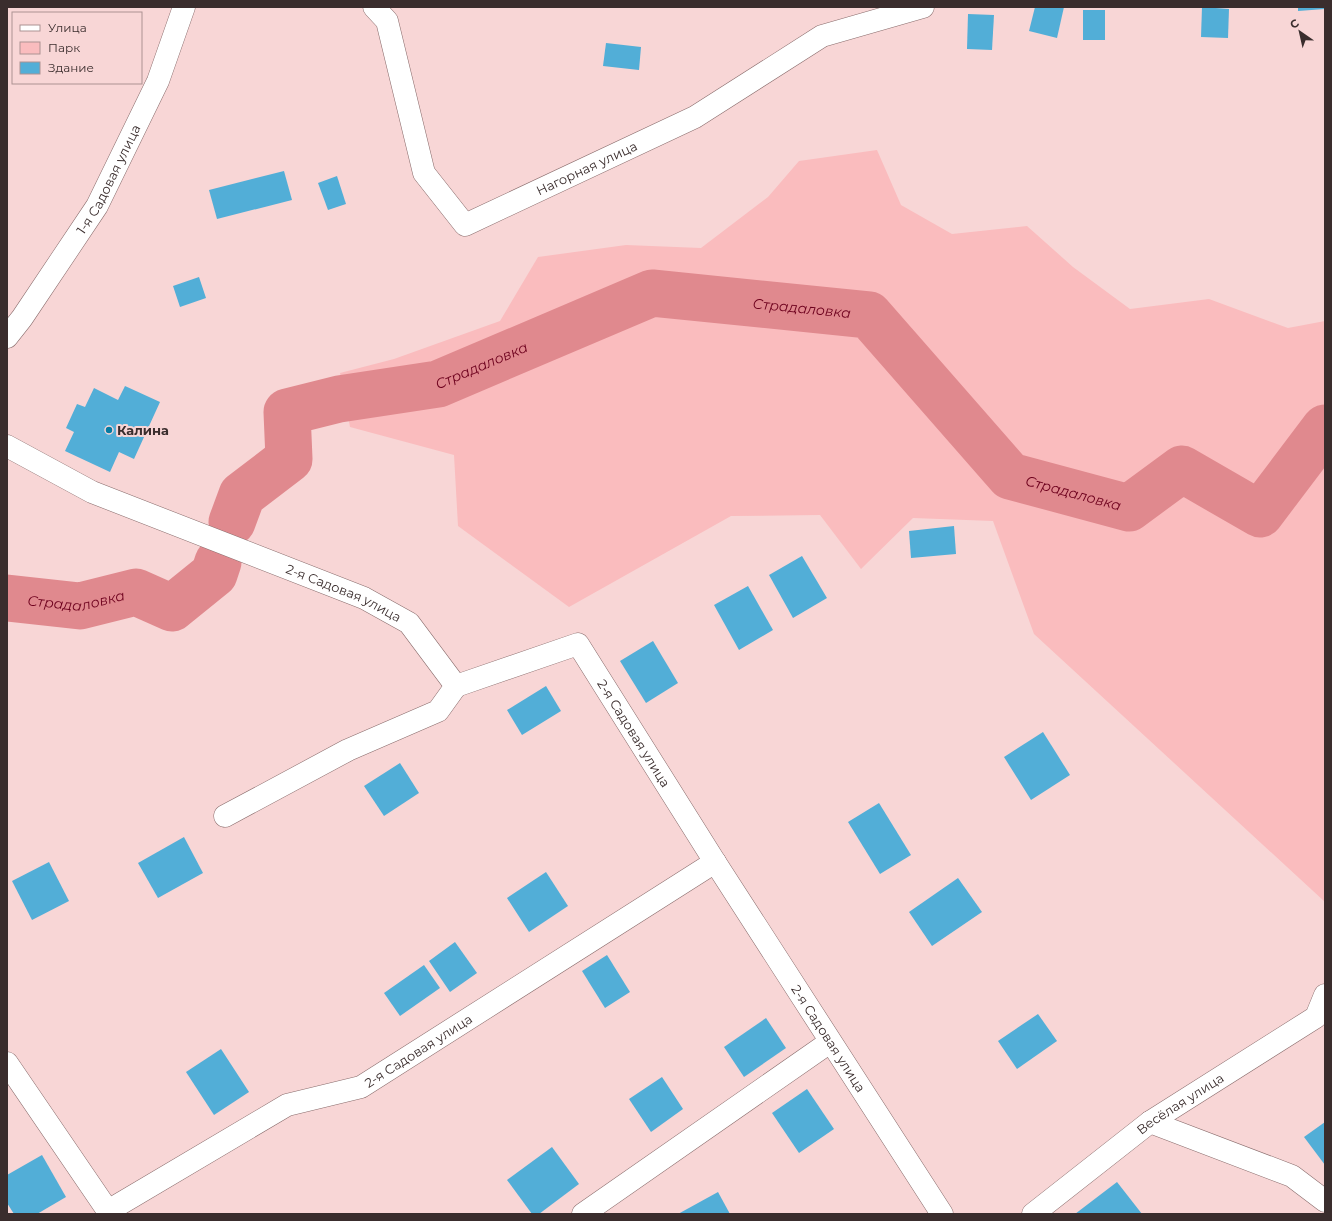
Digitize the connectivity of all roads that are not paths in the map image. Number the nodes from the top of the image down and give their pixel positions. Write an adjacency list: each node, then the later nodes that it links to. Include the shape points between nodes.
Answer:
1 (184, 7): 4 (street, 1-я Садовая улица, via 158,81 96,206)
2 (374, 7): 3 (street, Нагорная улица, via 387,21 424,174 465,225 695,117 822,36)
3 (924, 7)
4 (7, 337)
5 (7, 446): 6 (street, 2-я Садовая улица, via 92,492 364,598 409,623)
6 (456, 686): 7 (street, via 438,711 348,750); 8 (street, 2-я Садовая улица, via 578,644)
7 (225, 816)
8 (715, 862): 10 (street, 2-я Садовая улица); 14 (street, 2-я Садовая улица, via 361,1087 287,1105)
9 (1325, 995): 12 (street, Весёлая улица, via 1316,1017)
10 (830, 1042): 15 (street); 16 (street, 2-я Садовая улица)
11 (7, 1063): 14 (street)
12 (1150, 1122): 13 (street, via 1292,1176); 17 (street, Весёлая улица)
13 (1325, 1201)
14 (109, 1213)
15 (583, 1214)
16 (942, 1214)
17 (1033, 1214)

